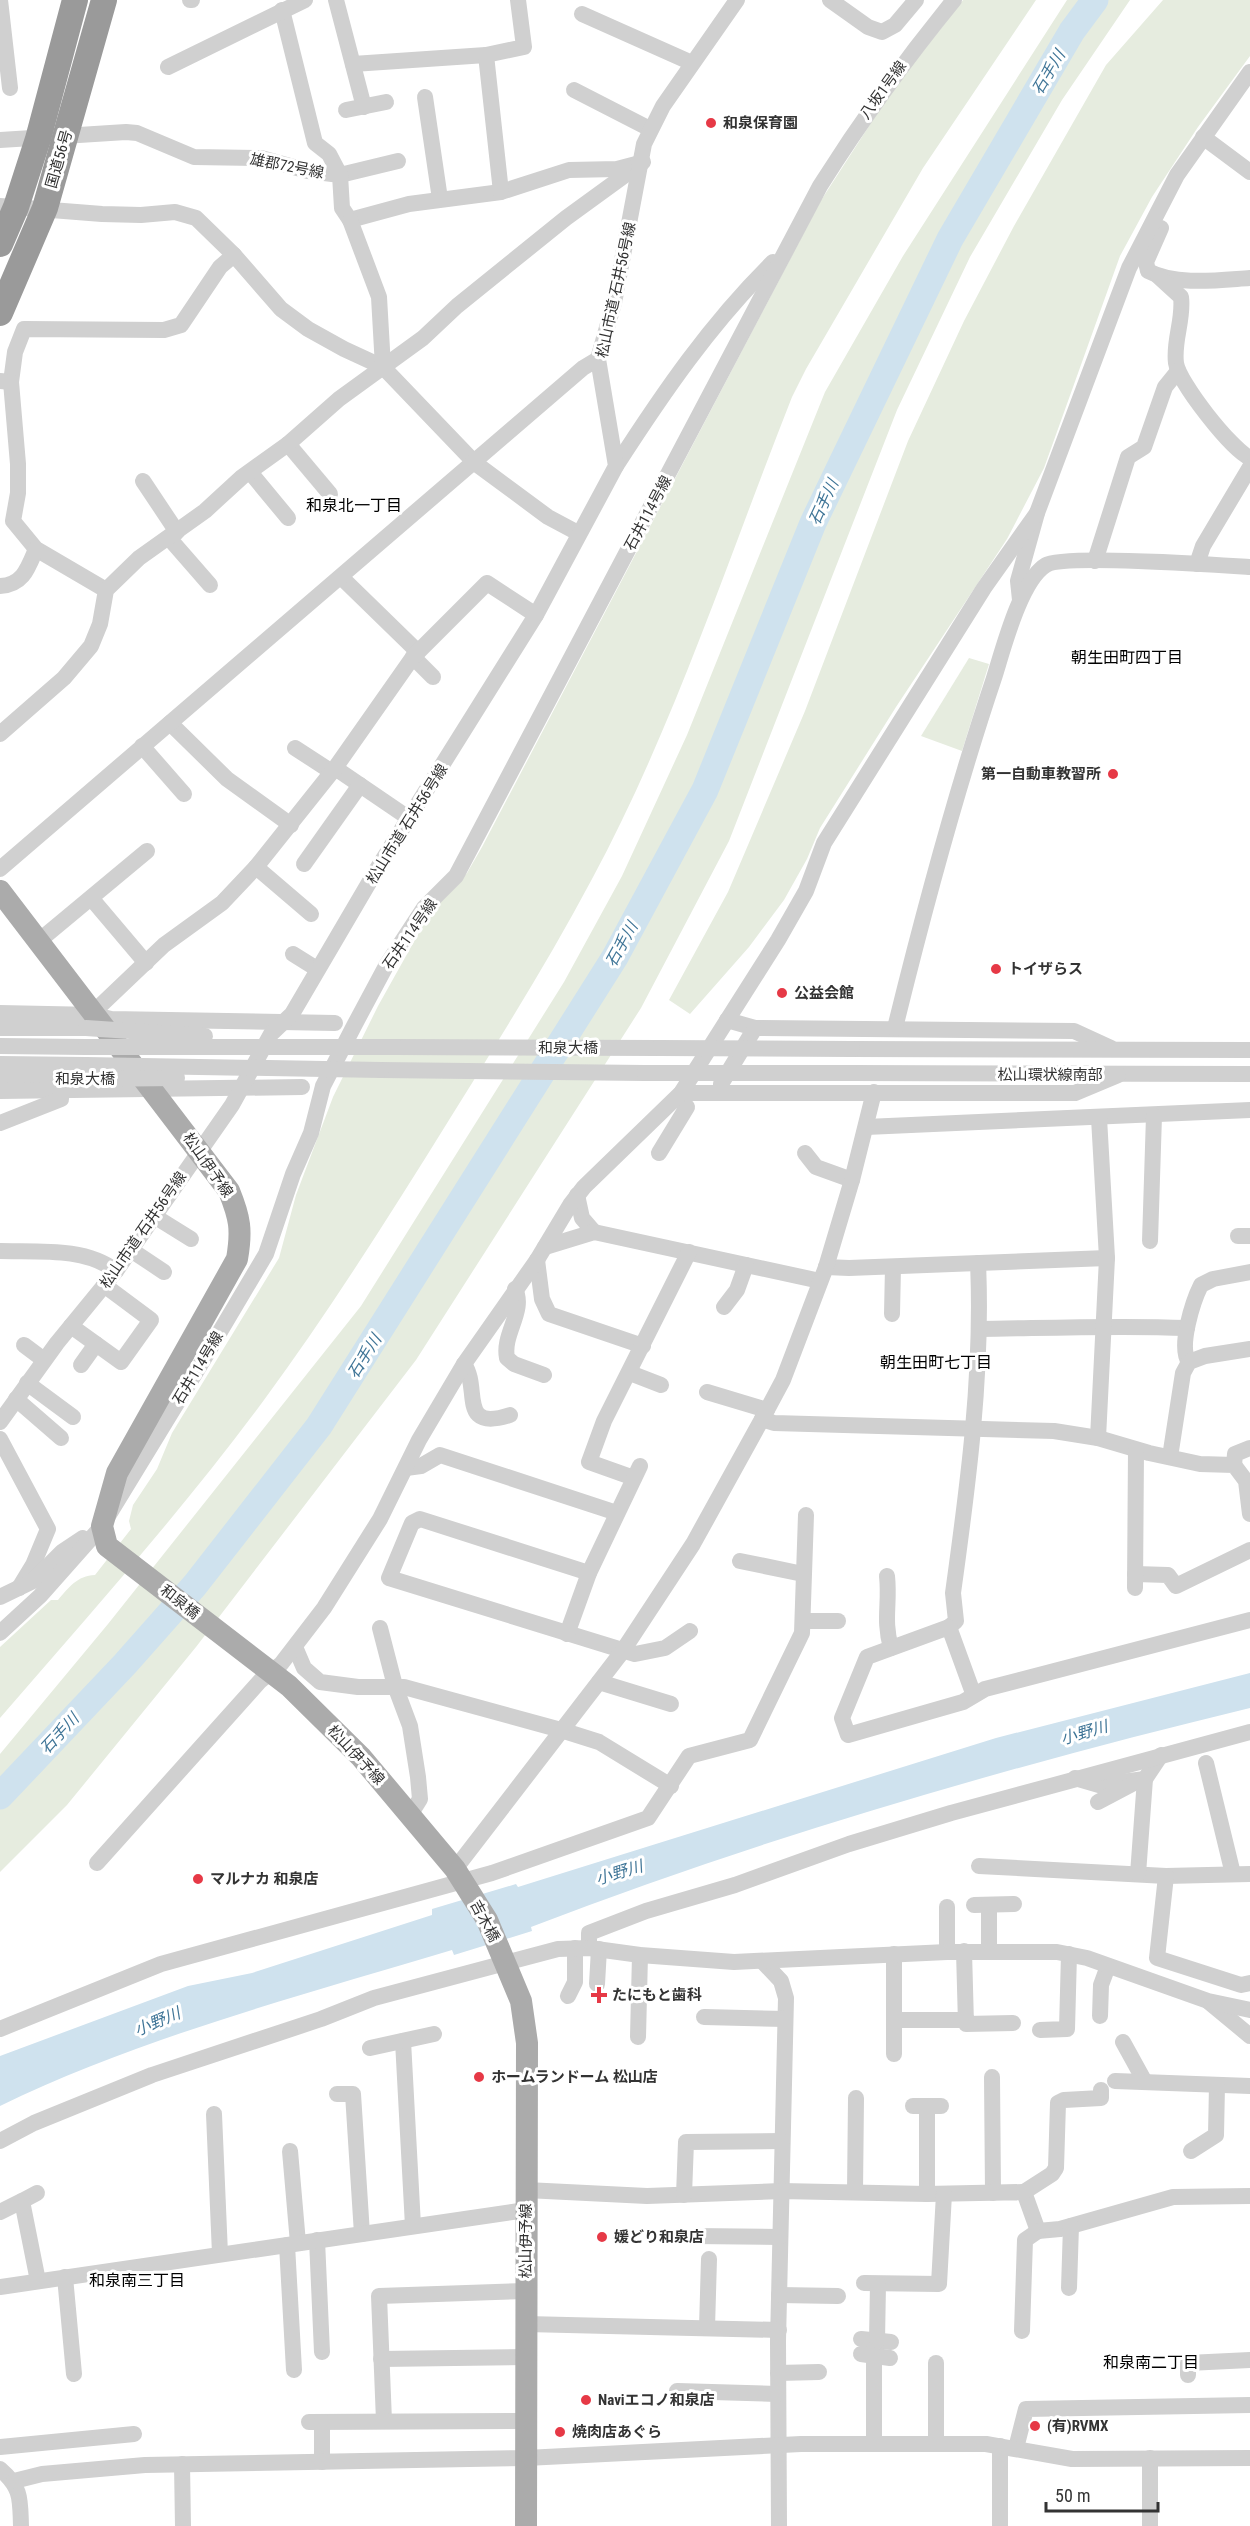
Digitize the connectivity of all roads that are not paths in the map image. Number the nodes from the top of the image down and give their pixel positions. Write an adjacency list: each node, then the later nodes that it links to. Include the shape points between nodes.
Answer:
1 (0, 0): 18 (street)
2 (75, 0): 27 (highway, 国道56号)
3 (104, 0): 25 (highway, 国道56号)
4 (304, 0): 11 (street)
5 (336, 0): 15 (street)
6 (518, 0): 13 (street, via 524,47)
7 (737, 0): 14 (street, 松山市道 石井56号線)
8 (830, 0): 9 (street, via 868,27 882,32 895,25)
9 (916, 0)
10 (954, 0): 33 (street, 八坂1号線, via 876,99)
11 (282, 10): 16 (street); 32 (street, via 315,143 329,154)
12 (582, 14): 14 (street)
13 (486, 55): 15 (street); 34 (street)
14 (692, 63): 24 (street, 松山市道 石井56号線)
15 (353, 64): 22 (street)
16 (168, 67)
17 (1250, 72): 26 (street)
18 (10, 88)
19 (574, 90): 24 (street)
20 (425, 97): 36 (street)
21 (386, 102): 22 (street)
22 (364, 107): 23 (street)
23 (346, 110)
24 (650, 129): 30 (street, 松山市道 石井56号線)
25 (67, 137): 27 (street, 雄郡72号線); 32 (street, 雄郡72号線, via 137,133 194,157 261,158); 38 (highway, 国道56号)
26 (1203, 137): 31 (street); 35 (street)
27 (39, 139): 28 (street, 雄郡72号線); 37 (highway, 国道56号)
28 (0, 140)
29 (398, 161): 32 (street)
30 (643, 162): 34 (street, via 617,169 569,170); 46 (street, 松山市道 石井56号線, via 614,303); 47 (street, via 566,218 423,338)
31 (1250, 172)
32 (340, 175): 39 (street, 雄郡72号線, via 342,208)
33 (820, 186): 41 (street, 石井114号線)
34 (501, 192): 36 (street)
35 (1167, 194): 43 (street, via 1170,207 1146,262 1148,271); 58 (street, via 1129,268)
36 (440, 199): 39 (street)
37 (8, 207): 38 (street); 40 (highway, 国道56号)
38 (45, 208): 42 (street, via 102,214 175,212 196,218); 45 (highway, 国道56号)
39 (350, 220): 47 (street, 雄郡72号線, via 379,297)
40 (0, 244)
41 (783, 252): 53 (street, via 736,298 665,390); 185 (street, 石井114号線, via 456,876 424,908 386,966 328,1076 266,1254)
42 (234, 255): 47 (street, via 281,309 344,350); 49 (street, via 220,267 181,325 164,330 24,329)
43 (1158, 276): 44 (street); 48 (street, via 1181,297)
44 (1250, 278)
45 (0, 313)
46 (598, 359): 52 (street); 53 (street, 松山市道 石井56号線)
47 (383, 366): 50 (street); 52 (street)
48 (1178, 371): 51 (street, via 1229,439); 63 (street, via 1165,387 1144,447 1128,457)
49 (6, 381): 62 (street, via 18,464 13,521)
50 (288, 444): 55 (street); 57 (street)
51 (1250, 458)
52 (475, 463): 60 (street, via 548,517); 66 (street)
53 (616, 466): 60 (street, 松山市道 石井56号線)
54 (1250, 467): 64 (street, via 1203,546)
55 (250, 472): 59 (street); 61 (street)
56 (143, 481): 61 (street)
57 (330, 494)
58 (1037, 513): 70 (street, via 1018,581); 96 (street, via 984,588 824,843 806,891)
59 (288, 518)
60 (578, 533): 71 (street, 松山市道 石井56号線)
61 (173, 535): 67 (street); 69 (street, via 139,558)
62 (36, 549): 68 (street, via 19,581); 69 (street)
63 (1095, 561): 64 (street); 70 (street, via 1054,561 1044,565)
64 (1197, 564): 65 (street)
65 (1250, 567)
66 (341, 577): 72 (street); 74 (street)
67 (210, 585)
68 (0, 586)
69 (106, 590): 75 (street, via 100,624 91,646 64,678)
70 (1020, 600): 100 (street, via 949,817)
71 (536, 615): 72 (street, via 488,583); 81 (street, 松山市道 石井56号線)
72 (416, 655): 73 (street); 78 (street)
73 (434, 677)
74 (170, 723): 76 (street); 82 (street, via 227,779)
75 (0, 734)
76 (142, 746): 80 (street); 86 (street)
77 (295, 748): 78 (street)
78 (334, 770): 79 (street); 82 (street)
79 (360, 785): 81 (street); 84 (street)
80 (184, 794)
81 (410, 819): 93 (street, 松山市道 石井56号線)
82 (291, 825): 85 (street)
83 (147, 851): 88 (street)
84 (304, 864)
85 (256, 867): 89 (street); 92 (street, via 222,903)
86 (0, 869)
87 (0, 891): 90 (main road, 松山伊予線)
88 (91, 898): 90 (street); 92 (street)
89 (312, 914)
90 (40, 940): 95 (main road, 松山伊予線)
91 (293, 954): 93 (street)
92 (146, 963): 95 (street)
93 (317, 969): 97 (street, 松山市道 石井56号線)
94 (0, 1013): 95 (street)
95 (95, 1015): 97 (street, via 111,1019); 115 (main road, 松山伊予線)
96 (727, 1020): 101 (street); 120 (street)
97 (286, 1022): 98 (street); 114 (street, 松山市道 石井56号線, via 271,1034)
98 (335, 1023)
99 (0, 1028): 103 (street, 和泉大橋, bridge, via 242,1038)
100 (895, 1028): 101 (street); 105 (street, via 1074,1030)
101 (755, 1029): 119 (street)
102 (0, 1046): 103 (street, 和泉大橋, bridge)
103 (283, 1047): 104 (street, 和泉大橋, bridge)
104 (852, 1048): 105 (street, 松山環状線南部)
105 (1116, 1050): 106 (street, 松山環状線南部)
106 (1250, 1050)
107 (0, 1064): 108 (street, 和泉大橋, bridge)
108 (313, 1070): 109 (street, 和泉大橋, bridge); 112 (street, 和泉大橋, bridge, via 278,1076)
109 (851, 1073): 111 (street, 松山環状線南部)
110 (1250, 1074): 111 (street, 松山環状線南部)
111 (1118, 1075): 118 (street, via 1075,1093)
112 (0, 1079)
113 (302, 1087): 114 (street)
114 (241, 1088): 115 (street); 126 (street, 松山市道 石井56号線)
115 (150, 1090): 117 (street); 126 (main road, 松山伊予線)
116 (0, 1091): 117 (street)
117 (61, 1091): 124 (street, via 61,1099 49,1106)
118 (874, 1092): 119 (street); 125 (street)
119 (716, 1093): 120 (street)
120 (679, 1096): 127 (street, via 687,1107); 130 (street)
121 (1250, 1110): 122 (street)
122 (1154, 1116): 123 (street); 134 (street)
123 (1099, 1118): 125 (street); 139 (street)
124 (0, 1123)
125 (866, 1127): 129 (street)
126 (199, 1150): 131 (street, 松山市道 石井56号線); 185 (main road, 松山伊予線, via 229,1191 240,1217 237,1259 117,1473)
127 (659, 1152)
128 (805, 1153): 129 (street, via 816,1167)
129 (852, 1180): 146 (street)
130 (577, 1196): 132 (street, via 582,1218); 138 (street)
131 (154, 1216): 133 (street); 135 (street, 松山市道 石井56号線)
132 (594, 1232): 137 (street); 138 (street)
133 (191, 1239)
134 (1150, 1241)
135 (131, 1250): 143 (street, 松山市道 石井56号線); 144 (street)
136 (0, 1251): 143 (street, via 48,1251 87,1257 104,1261)
137 (689, 1252): 141 (street); 157 (street)
138 (541, 1253): 148 (street); 157 (street, via 542,1299 549,1314)
139 (1107, 1258): 140 (street); 151 (street)
140 (978, 1263): 142 (street); 154 (street)
141 (746, 1265): 146 (street); 149 (street, via 737,1290)
142 (893, 1267): 146 (street); 150 (street)
143 (116, 1271): 147 (street, 松山市道 石井56号線)
144 (164, 1272)
145 (1250, 1272): 153 (street, via 1201,1285)
146 (823, 1274): 170 (street, via 783,1380)
147 (105, 1285): 152 (street, 松山市道 石井56号線); 155 (street, via 151,1320 121,1362)
148 (515, 1289): 161 (street); 164 (street, via 519,1302 507,1338 507,1358)
149 (724, 1307)
150 (892, 1314)
151 (1105, 1325): 153 (street); 154 (street); 175 (street)
152 (71, 1326): 155 (street); 159 (street, 松山市道 石井56号線)
153 (1188, 1328): 160 (street, via 1185,1351)
154 (979, 1329): 173 (street)
155 (96, 1344): 162 (street)
156 (24, 1345): 159 (street)
157 (643, 1346): 163 (street)
158 (1250, 1349): 160 (street)
159 (44, 1360): 165 (street, 松山市道 石井56号線)
160 (1189, 1362): 179 (street, via 1183,1373)
161 (464, 1364): 169 (street, via 475,1411 484,1418); 181 (street)
162 (81, 1365)
163 (630, 1373): 166 (street); 182 (street, via 604,1421 589,1462 637,1472)
164 (544, 1375)
165 (27, 1383): 168 (street, 松山市道 石井56号線); 171 (street)
166 (661, 1385)
167 (707, 1392): 170 (street)
168 (16, 1398): 172 (street, 松山市道 石井56号線); 174 (street)
169 (510, 1415)
170 (764, 1415): 173 (street, via 774,1423); 204 (street, via 693,1544)
171 (73, 1417)
172 (0, 1422)
173 (973, 1428): 175 (street, via 1054,1431); 197 (street, via 953,1593 956,1621)
174 (61, 1438)
175 (1098, 1438): 178 (street)
176 (0, 1439): 191 (street, via 48,1528)
177 (1250, 1448): 180 (street, via 1235,1455)
178 (1136, 1450): 179 (street); 186 (street, via 1135,1581 1168,1575 1176,1586)
179 (1170, 1457): 180 (street, via 1200,1464)
180 (1234, 1465): 183 (street, via 1246,1481)
181 (406, 1468): 182 (street, via 421,1466 440,1455); 202 (street, via 357,1556)
182 (617, 1513): 188 (street)
183 (1250, 1514)
184 (806, 1515): 189 (street)
185 (102, 1526): 191 (street, via 62,1552 33,1581); 199 (street, 石井114号線, via 40,1596); 201 (main road, 和泉橋, via 107,1546)
186 (1250, 1550)
187 (740, 1561): 189 (street)
188 (589, 1573): 200 (street); 200 (street, via 420,1519 412,1523 389,1578)
189 (803, 1574): 194 (street)
190 (887, 1576): 203 (street, via 885,1619)
191 (19, 1588): 192 (street)
192 (0, 1597)
193 (1250, 1620): 208 (street)
194 (804, 1621): 195 (street); 216 (street, via 802,1634 750,1740 689,1756)
195 (838, 1621)
196 (380, 1628): 207 (street)
197 (950, 1628): 203 (street); 208 (street)
198 (690, 1631): 204 (street, via 665,1648 647,1653)
199 (0, 1633)
200 (567, 1634): 204 (street)
201 (231, 1642): 205 (main road, 松山伊予線)
202 (294, 1647): 205 (street); 207 (street, via 304,1668 320,1682)
203 (891, 1648): 208 (street, via 867,1657 842,1718 848,1735 963,1701)
204 (622, 1652): 206 (street)
205 (270, 1672): 218 (main road, 松山伊予線, via 361,1757); 219 (street)
206 (599, 1682): 209 (street); 210 (street)
207 (395, 1686): 210 (street); 218 (street, via 410,1726 418,1777 420,1799)
208 (973, 1694)
209 (671, 1704)
210 (561, 1730): 216 (street, via 599,1742); 224 (street)
211 (1250, 1732): 212 (street)
212 (1161, 1755): 214 (street); 215 (street)
213 (1206, 1763): 222 (street)
214 (1074, 1778): 215 (street, via 1100,1785); 227 (street, via 849,1844 735,1885 646,1911 589,1934)
215 (1144, 1779): 217 (street); 221 (street)
216 (671, 1786): 224 (street, via 648,1818)
217 (1098, 1802)
218 (410, 1815): 224 (main road, 松山伊予線)
219 (97, 1863)
220 (979, 1866): 221 (street)
221 (1138, 1874): 223 (street)
222 (1242, 1874): 223 (street)
223 (1166, 1876): 236 (street, via 1157,1958)
224 (461, 1878): 233 (main road, 吉木橋); 247 (street, via 161,1964)
225 (1014, 1904): 228 (street, via 982,1905)
226 (947, 1907): 229 (street)
227 (588, 1948): 232 (street); 233 (street, via 558,1949); 237 (street); 238 (street)
228 (989, 1951): 229 (street); 231 (street)
229 (955, 1952): 230 (street); 245 (street)
230 (894, 1954): 234 (street); 244 (street)
231 (1069, 1954): 235 (street); 248 (street, via 1067,2029)
232 (640, 1955): 234 (street); 251 (street)
233 (506, 1961): 264 (street, via 374,1998 152,2075); 276 (main road, 松山伊予線, via 521,2001 527,2043)
234 (763, 1962): 243 (street, via 786,1989)
235 (1108, 1966): 239 (street); 241 (street, via 1101,1985)
236 (1241, 1982): 239 (street)
237 (597, 1984)
238 (568, 1996)
239 (1201, 1999): 240 (street); 250 (street)
240 (1250, 2010)
241 (1100, 2016)
242 (704, 2017): 243 (street)
243 (785, 2019): 265 (street)
244 (895, 2020): 245 (street); 255 (street)
245 (965, 2020): 246 (street, via 966,2024)
246 (1013, 2023)
247 (0, 2029)
248 (1040, 2030)
249 (434, 2034): 252 (street)
250 (1250, 2036)
251 (638, 2037)
252 (404, 2041): 254 (street); 279 (street)
253 (1123, 2042): 257 (street)
254 (370, 2048)
255 (894, 2054)
256 (992, 2077): 272 (street)
257 (1144, 2082): 258 (street); 270 (street, via 1108,2085 1101,2098 1058,2103 1056,2168)
258 (1217, 2085): 259 (street); 267 (street, via 1216,2135)
259 (1250, 2086)
260 (338, 2094): 282 (street, via 352,2094 364,2171)
261 (856, 2098): 269 (street)
262 (927, 2106): 274 (street)
263 (214, 2114): 287 (street, via 208,2144 209,2180)
264 (0, 2141)
265 (782, 2141): 268 (street); 273 (street, via 686,2142)
266 (290, 2151): 286 (street)
267 (1191, 2151)
268 (781, 2191): 269 (street); 273 (street); 284 (street)
269 (855, 2192): 274 (street)
270 (1024, 2192): 272 (street); 281 (street)
271 (37, 2193): 277 (street)
272 (993, 2193): 274 (street)
273 (684, 2194): 276 (street)
274 (935, 2194): 316 (street, via 939,2284 871,2284 876,2348)
275 (1250, 2196): 280 (street, via 1173,2197)
276 (526, 2200): 279 (street); 293 (main road, 松山伊予線)
277 (21, 2201): 278 (street); 290 (street)
278 (0, 2212)
279 (413, 2226): 282 (street)
280 (1071, 2226): 281 (street); 292 (street)
281 (1038, 2231): 299 (street, via 1025,2240)
282 (362, 2234): 285 (street)
283 (694, 2236): 284 (street)
284 (780, 2237): 294 (street)
285 (317, 2240): 286 (street); 300 (street, via 316,2326)
286 (293, 2244): 287 (street); 304 (street, via 284,2302)
287 (220, 2254): 289 (street)
288 (709, 2259): 297 (street)
289 (65, 2277): 290 (street); 308 (street)
290 (38, 2281): 291 (street)
291 (0, 2287)
292 (1069, 2288)
293 (526, 2291): 296 (main road, 松山伊予線); 302 (street, via 379,2296)
294 (779, 2295): 295 (street); 298 (street)
295 (838, 2296)
296 (526, 2324): 297 (street); 301 (main road, 松山伊予線)
297 (707, 2328): 298 (street)
298 (778, 2330): 307 (street)
299 (1022, 2331)
300 (322, 2352)
301 (526, 2357): 302 (street); 314 (main road, 松山伊予線)
302 (381, 2359): 313 (street)
303 (1250, 2360): 309 (street, via 1188,2363)
304 (290, 2361)
305 (936, 2363): 317 (street)
306 (819, 2372): 307 (street)
307 (778, 2373): 311 (street)
308 (74, 2374)
309 (1188, 2375)
310 (677, 2391): 311 (street)
311 (777, 2394): 318 (street)
312 (1250, 2405): 320 (street, via 1026,2409)
313 (384, 2421): 314 (street); 324 (street, via 315,2422)
314 (526, 2421): 321 (main road, 松山伊予線)
315 (134, 2434): 319 (street, via 109,2429)
316 (874, 2443): 317 (street); 318 (street)
317 (936, 2443): 320 (street)
318 (777, 2444): 321 (street); 331 (street)
319 (0, 2447)
320 (1008, 2447): 322 (street, via 1072,2459); 332 (street)
321 (526, 2458): 324 (street); 330 (main road, 松山伊予線)
322 (1150, 2458): 323 (street); 333 (street)
323 (1250, 2458)
324 (322, 2462): 325 (street)
325 (182, 2464): 327 (street, via 42,2474); 329 (street)
326 (0, 2469): 327 (street)
327 (14, 2481): 328 (street, via 20,2496)
328 (21, 2526)
329 (183, 2526)
330 (526, 2526)
331 (778, 2526)
332 (1000, 2526)
333 (1150, 2526)

